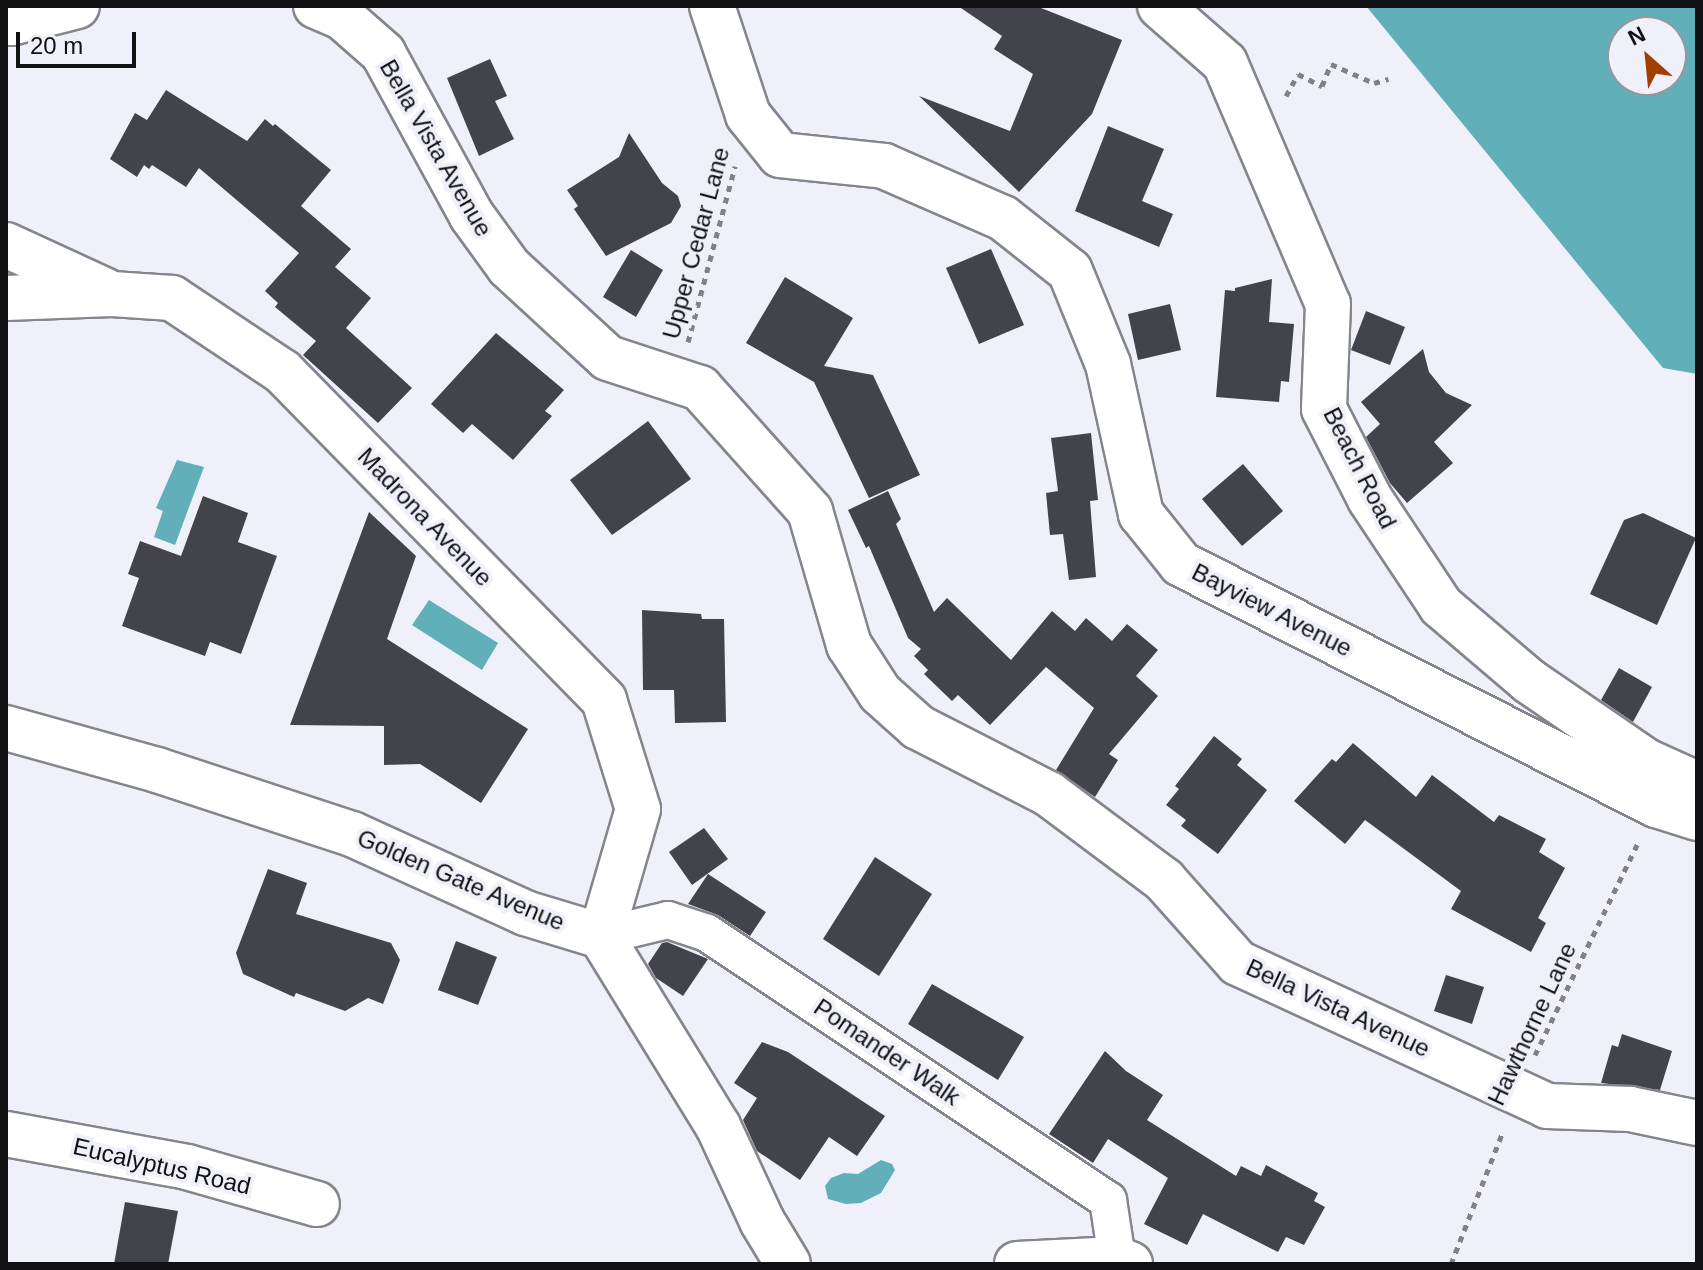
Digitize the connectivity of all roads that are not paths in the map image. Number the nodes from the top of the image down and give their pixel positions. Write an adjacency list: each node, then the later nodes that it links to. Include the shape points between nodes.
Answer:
1 (77, 6): 5 (street)
2 (316, 6): 13 (street, Bella Vista Avenue, via 342,17 383,53 472,216 509,267 608,358 700,388 810,511 849,645 880,693 918,727 1049,794 1164,880 1238,963 1547,1106 1630,1109)
3 (712, 6): 11 (street, Bayview Avenue, via 748,115 780,155 884,166 1003,218 1070,271 1108,364 1141,514 1181,564 1656,805)
4 (1160, 6): 10 (street, Beach Road, via 1225,63 1328,304 1324,409 1370,499 1441,606 1529,681 1646,761)
5 (6, 20)
6 (6, 245): 7 (street)
7 (112, 294): 8 (street, Madrona Avenue); 12 (street, Madrona Avenue, via 172,298 283,372 604,700 638,809)
8 (6, 298)
9 (6, 728): 12 (street, Golden Gate Avenue, via 157,770 352,834 525,913)
10 (1697, 784)
11 (1697, 818)
12 (601, 936): 16 (street, Pomander Walk, via 668,920 707,933 1108,1200); 17 (street, via 718,1126)
13 (1697, 1123)
14 (6, 1134): 15 (street, Eucalyptus Road, via 187,1167)
15 (317, 1204)
16 (1124, 1262): 18 (street)
17 (788, 1264)
18 (1017, 1264)

